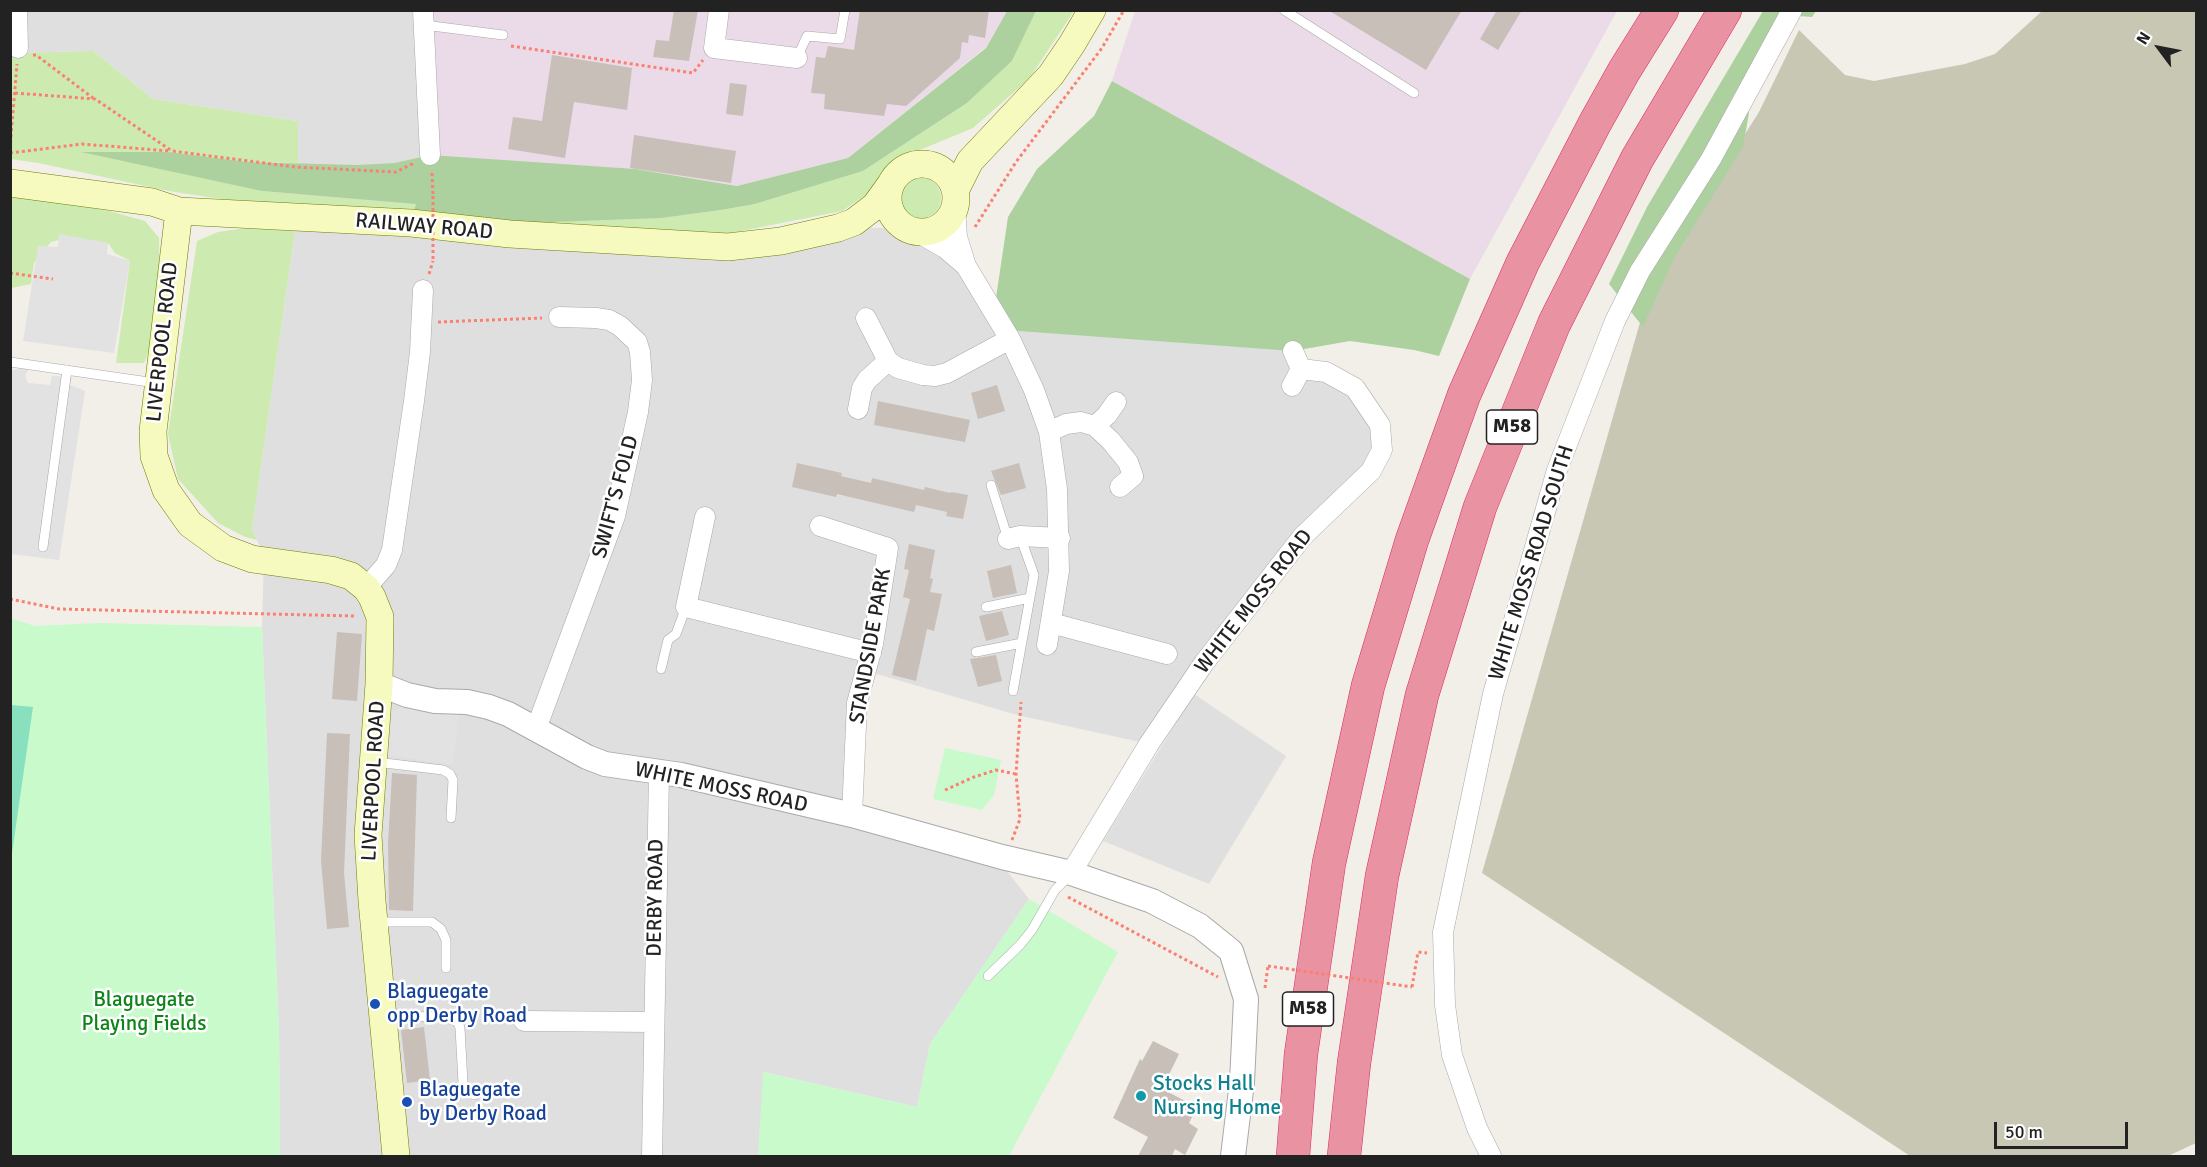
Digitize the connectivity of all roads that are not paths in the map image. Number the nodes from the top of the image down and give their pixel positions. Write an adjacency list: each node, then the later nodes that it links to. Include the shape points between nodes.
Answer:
1 (17, 10): 11 (street)
2 (718, 10): 12 (street, via 714,48)
3 (845, 10): 12 (lane, via 840,39 807,36)
4 (1092, 10): 14 (main road, via 1051,75)
5 (1284, 10): 13 (lane)
6 (1662, 10): 73 (highway, M58, via 1595,123 1523,262 1464,395 1412,540 1368,686 1329,863 1301,1054)
7 (1725, 10): 74 (highway, M58, via 1637,159 1559,313 1480,507 1422,695 1382,876)
8 (1792, 10): 75 (street, WHITE MOSS ROAD SOUTH, via 1716,150 1640,270 1616,321 1557,470 1493,694 1443,932 1445,1005 1452,1055)
9 (423, 18): 10 (lane); 15 (street)
10 (503, 35)
11 (18, 48)
12 (797, 58)
13 (1414, 93)
14 (997, 132): 16 (main road); 19 (main road, via 970,161)
15 (430, 155)
16 (926, 163): 18 (main road, via 904,168); 19 (main road, via 936,165 952,179)
17 (10, 183): 20 (main road, RAILWAY ROAD, via 152,202)
18 (890, 185): 21 (main road, RAILWAY ROAD, via 866,215); 22 (main road, via 888,205 898,222)
19 (956, 198): 22 (main road, via 946,223 929,232); 23 (street)
20 (179, 211): 21 (main road, RAILWAY ROAD, via 411,223 510,234 728,247 781,241); 32 (main road, LIVERPOOL ROAD)
21 (838, 228): 22 (main road, RAILWAY ROAD)
22 (911, 230): 23 (street)
23 (963, 259): 27 (street)
24 (423, 290): 44 (street, via 414,401 392,550 386,565)
25 (559, 317): 57 (street, SWIFT'S FOLD, via 603,319 620,326 637,342 642,380 615,516)
26 (866, 318): 28 (street)
27 (1010, 339): 28 (street, via 935,376 910,373); 36 (street)
28 (888, 361): 34 (street, via 862,388)
29 (10, 362): 31 (lane)
30 (1295, 368): 62 (street, WHITE MOSS ROAD, via 1326,372 1355,388 1380,425 1382,450 1371,471 1304,536 1204,663)
31 (67, 370): 32 (lane); 43 (lane)
32 (159, 383): 44 (main road, LIVERPOOL ROAD, via 154,456 165,490 190,524 209,540 236,554 331,570 351,576)
33 (1116, 402): 35 (street)
34 (858, 409)
35 (1095, 426): 36 (street, via 1081,422); 37 (street, via 1128,462)
36 (1049, 432): 42 (street)
37 (1134, 480)
38 (991, 484): 41 (lane)
39 (705, 517): 46 (street)
40 (820, 526): 52 (street, STANDSIDE PARK, via 888,548)
41 (1014, 537): 42 (street); 45 (lane, via 1034,574)
42 (1060, 538): 48 (street)
43 (43, 547)
44 (366, 588): 55 (main road, LIVERPOOL ROAD, via 380,617)
45 (1030, 598): 47 (lane); 49 (lane)
46 (686, 607): 52 (street); 54 (lane, via 676,634 668,640)
47 (986, 607)
48 (1051, 623): 50 (street); 53 (street)
49 (1022, 643): 51 (lane); 56 (lane)
50 (1047, 645)
51 (976, 652)
52 (871, 653): 60 (street, STANDSIDE PARK, via 857,703)
53 (1167, 654)
54 (661, 669)
55 (379, 684): 57 (street, WHITE MOSS ROAD, via 407,695 489,707); 58 (main road, LIVERPOOL ROAD)
56 (1013, 691)
57 (536, 729): 59 (street, WHITE MOSS ROAD, via 587,758)
58 (374, 762): 61 (lane, via 450,774); 63 (main road, LIVERPOOL ROAD, via 368,835)
59 (659, 773): 60 (street, WHITE MOSS ROAD); 68 (street, DERBY ROAD)
60 (852, 816): 62 (street, WHITE MOSS ROAD, via 1002,857)
61 (451, 818)
62 (1063, 882): 65 (lane, via 1020,945); 72 (street, WHITE MOSS ROAD, via 1152,902 1200,926 1231,951 1246,999)
63 (374, 922): 64 (lane, via 432,922 446,940); 67 (main road, LIVERPOOL ROAD)
64 (446, 968)
65 (988, 975)
66 (532, 1015): 68 (street)
67 (383, 1016): 69 (lane, via 445,1017 458,1022 463,1083); 70 (main road, LIVERPOOL ROAD)
68 (654, 1022): 71 (street, DERBY ROAD)
69 (474, 1095)
70 (396, 1156)
71 (651, 1156)
72 (1233, 1156)
73 (1293, 1156)
74 (1344, 1156)
75 (1491, 1156)

